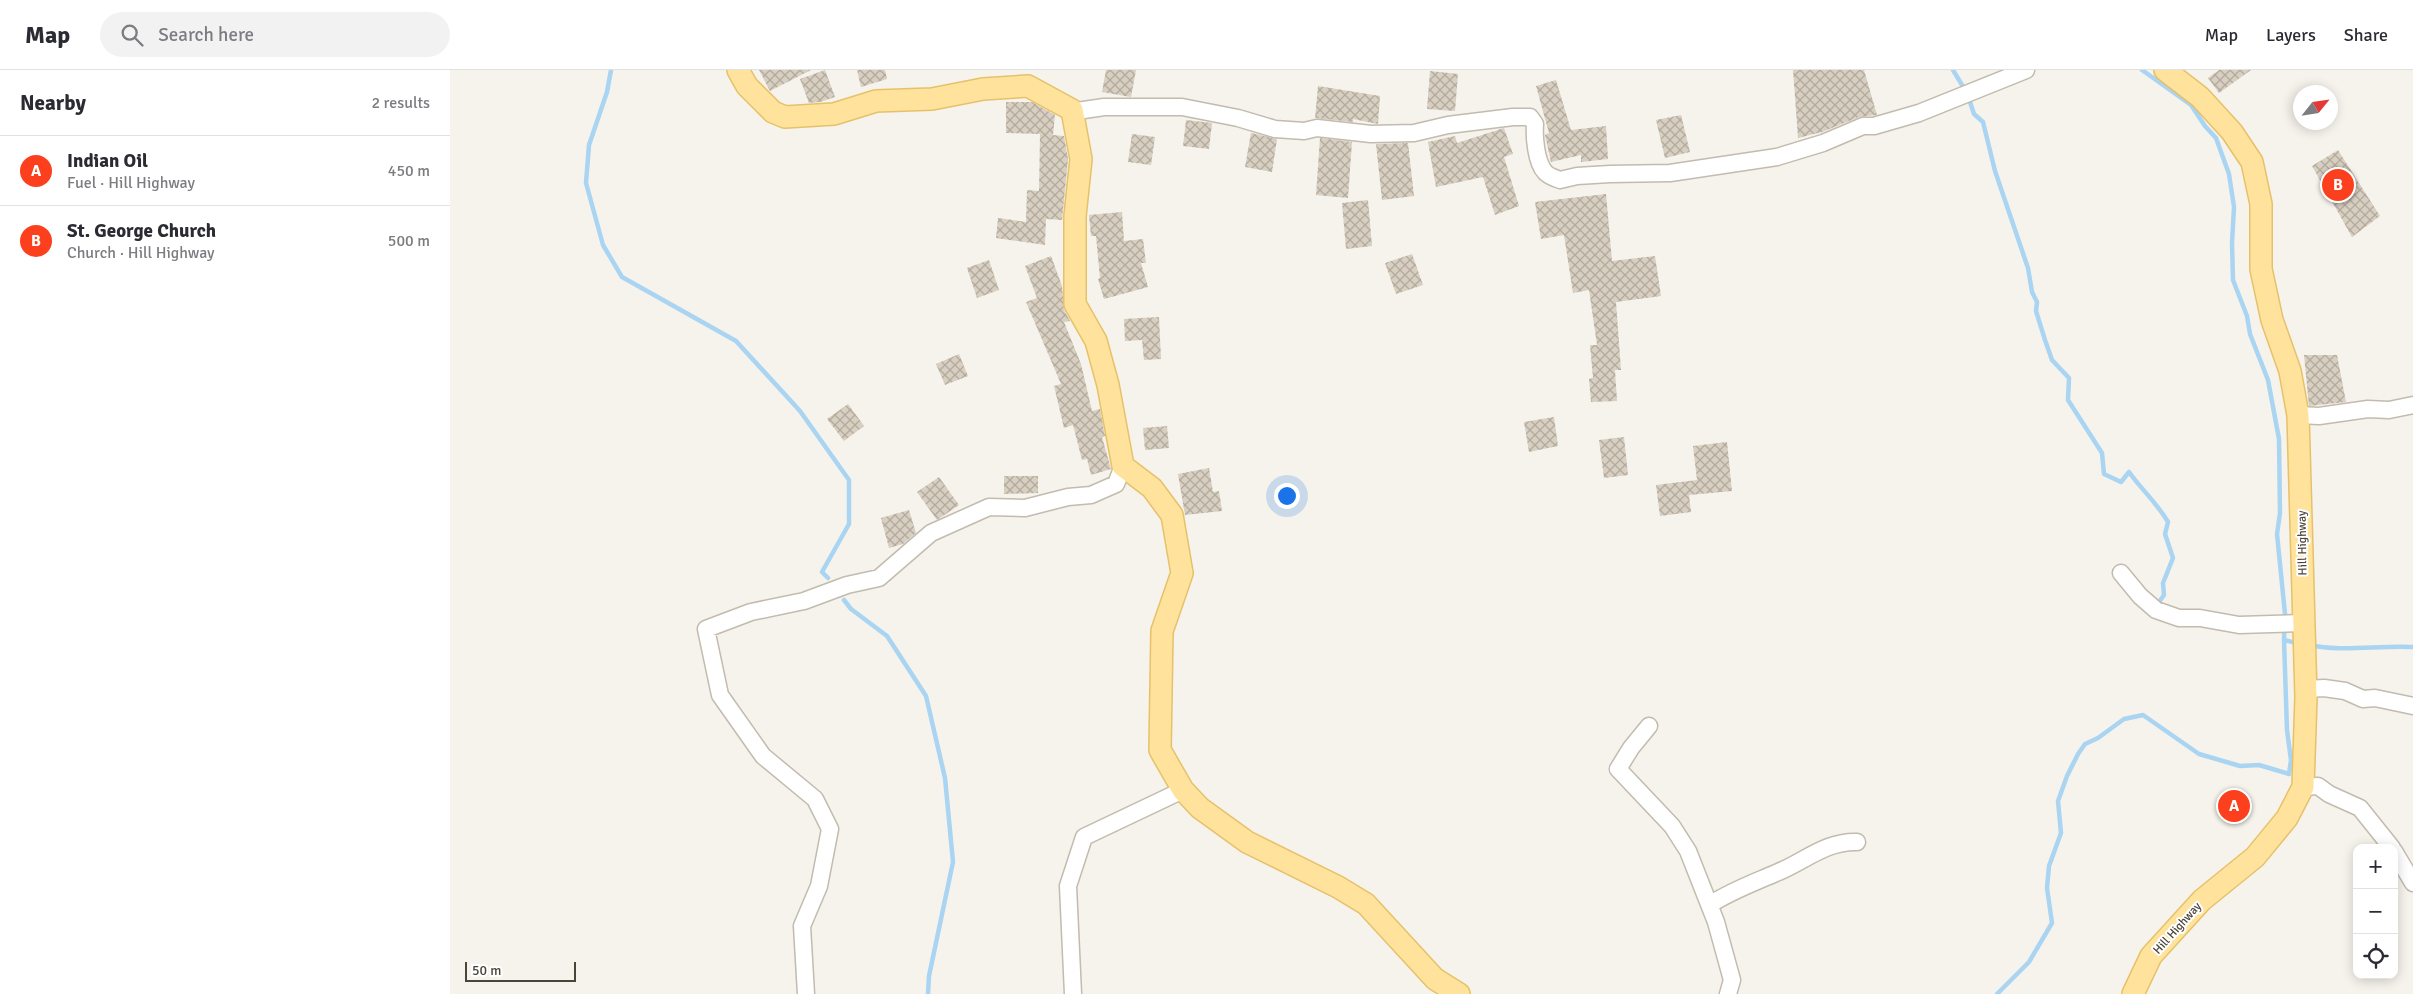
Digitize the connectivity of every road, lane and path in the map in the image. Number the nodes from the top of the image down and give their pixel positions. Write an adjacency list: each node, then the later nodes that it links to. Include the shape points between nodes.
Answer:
1 (738, 70): 4 (main road, via 747,86 773,112 785,117 834,114 876,101 932,99 983,88 1028,86 1072,110)
2 (2026, 70): 4 (street, via 1919,113 1874,126 1862,126 1823,143 1777,157 1670,173 1577,176 1560,180 1546,173 1534,136 1535,124 1530,117 1414,133 1371,134 1317,128 1304,131 1275,129 1182,107 1104,107)
3 (2164, 70): 6 (main road, Hill Highway, via 2200,96 2232,132 2252,162 2261,204 2261,269 2272,320 2290,371)
4 (1073, 114): 7 (main road, via 1080,159 1075,216 1075,304 1096,341)
5 (2413, 405): 6 (street, via 2389,410)
6 (2298, 415): 9 (main road, Hill Highway)
7 (1123, 466): 14 (main road, via 1152,488 1172,515 1182,573 1162,631 1160,750); 20 (street, via 1116,484 1091,494 1025,508 989,507 957,520 931,533 879,578 847,585 804,601 752,612 706,629 720,695 764,756 815,800 830,829 819,886 802,926)
8 (2121, 573): 9 (street, via 2156,610 2179,618 2200,618)
9 (2305, 637): 10 (main road, Hill Highway)
10 (2306, 689): 11 (street, via 2346,691 2363,699 2375,698); 13 (main road, Hill Highway)
11 (2413, 706)
12 (1649, 726): 19 (street, via 1618,769 1672,826 1688,851)
13 (2303, 786): 16 (street, via 2318,786 2360,808); 24 (main road, Hill Highway, via 2287,818 2256,858 2202,900 2151,956)
14 (1183, 790): 21 (street, via 1084,837 1068,886); 22 (main road, via 1200,808 1247,842 1338,886 1366,904 1435,979)
15 (1857, 842): 19 (street, via 1824,848)
16 (2389, 844)
17 (2398, 858): 18 (street)
18 (2413, 884)
19 (1711, 904): 23 (street, via 1732,980)
20 (806, 994)
21 (1073, 994)
22 (1459, 994)
23 (1728, 994)
24 (2133, 994)

